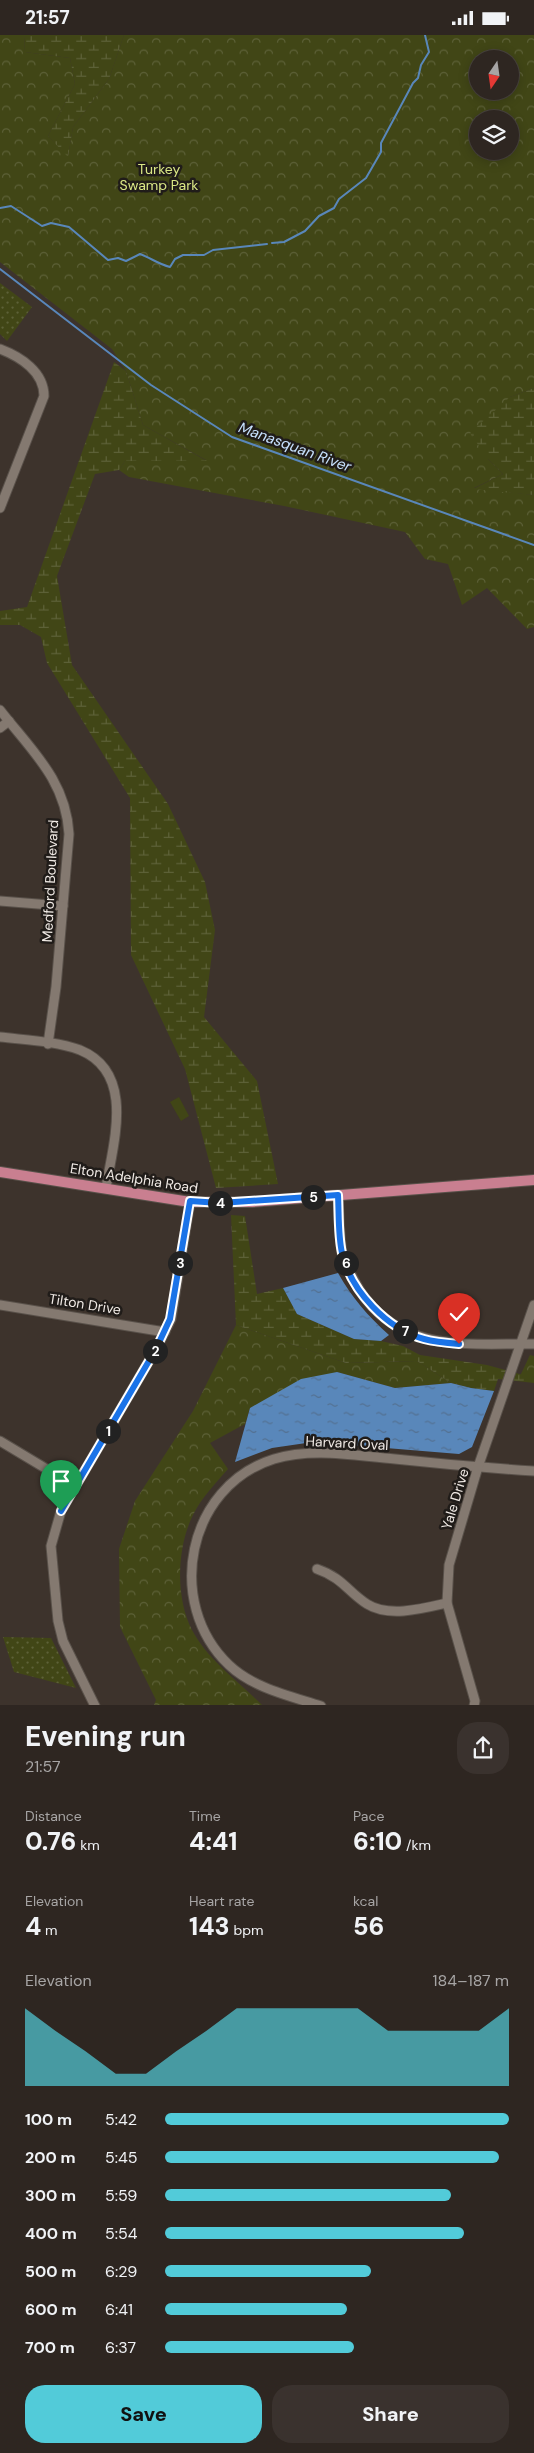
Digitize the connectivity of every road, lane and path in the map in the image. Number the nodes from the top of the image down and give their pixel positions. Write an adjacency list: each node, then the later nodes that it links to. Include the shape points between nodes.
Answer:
1 (0, 349): 2 (street, via 36,372 44,396)
2 (1, 505)
3 (0, 710): 4 (street, Medford Boulevard)
4 (9, 721): 5 (street); 7 (street, Medford Boulevard, via 51,774 65,803 69,834)
5 (0, 728)
6 (0, 901): 7 (street)
7 (63, 906): 9 (street, Medford Boulevard)
8 (0, 1037): 9 (street)
9 (48, 1044): 12 (street, via 86,1053 98,1062 112,1082 118,1113)
10 (0, 1172): 12 (main road, Elton Adelphia Road)
11 (534, 1180): 13 (main road, Elton Adelphia Road)
12 (106, 1188): 14 (main road, Elton Adelphia Road)
13 (338, 1195): 14 (main road, Elton Adelphia Road, via 238,1202); 18 (street, via 342,1254 367,1301 389,1321 425,1339 459,1344)
14 (190, 1201): 17 (street, via 175,1298)
15 (0, 1305): 17 (street, Tilton Drive)
16 (534, 1305): 18 (street, Yale Drive)
17 (165, 1332): 23 (street)
18 (520, 1343): 19 (street); 21 (street, Yale Drive)
19 (534, 1344)
20 (0, 1441): 23 (street)
21 (478, 1467): 22 (street, Harvard Oval); 25 (street, Yale Drive, via 449,1565); 27 (street, Harvard Oval, via 327,1453 288,1456 262,1463 249,1471 229,1486 212,1506 195,1543 191,1567 195,1607 204,1632 219,1654 246,1679)
22 (534, 1471)
23 (75, 1486): 26 (street, via 56,1522 51,1559 60,1633)
24 (317, 1569): 25 (street, via 334,1575 368,1605 392,1611)
25 (448, 1603): 28 (street, Yale Drive)
26 (95, 1705)
27 (321, 1705)
28 (474, 1705)

